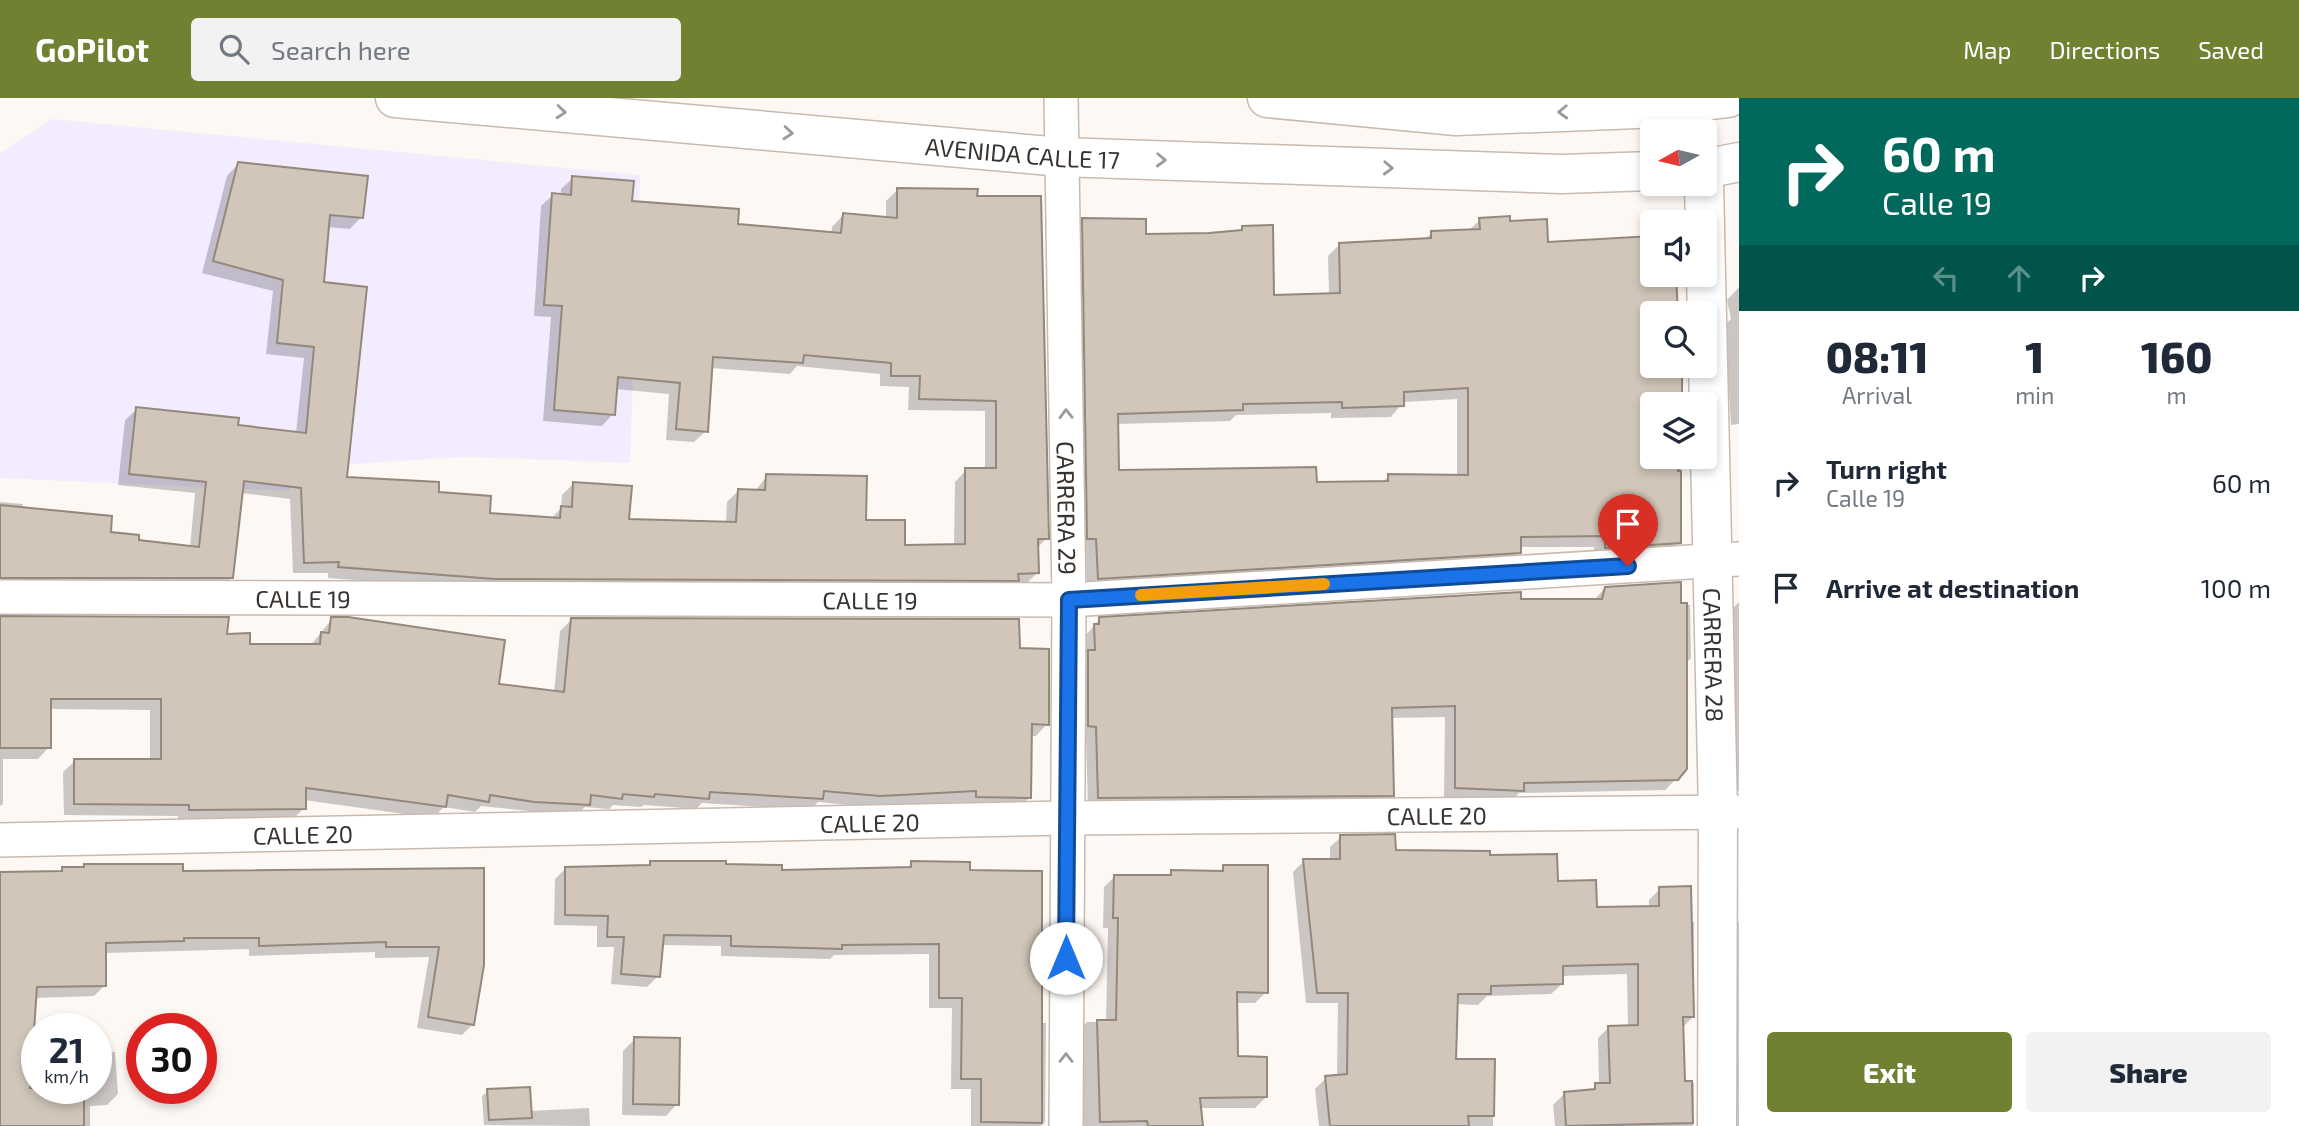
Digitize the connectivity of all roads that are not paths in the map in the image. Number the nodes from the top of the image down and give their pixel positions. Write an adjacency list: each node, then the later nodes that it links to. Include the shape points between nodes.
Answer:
1 (395, 98): 5 (main road, AVENIDA CALLE 17, one-way to 5)
2 (1061, 98): 5 (street, CARRERA 29)
3 (1267, 98): 4 (main road, one-way to 3, via 1637,109 1456,116)
4 (1728, 98)
5 (1061, 157): 8 (main road, AVENIDA CALLE 17, one-way to 8, via 1562,174); 12 (street, CARRERA 29, one-way to 5)
6 (1739, 162): 7 (main road)
7 (1717, 166)
8 (1640, 171)
9 (1705, 196): 10 (main road, CARRERA 28)
10 (1725, 560): 12 (street, CALLE 19); 13 (main road, CARRERA 28)
11 (0, 597): 12 (street, CALLE 19)
12 (1069, 600): 14 (street, CARRERA 29)
13 (1729, 812): 14 (street, CALLE 20); 17 (main road, CARRERA 28)
14 (1066, 818): 15 (street, CALLE 20); 16 (street, CARRERA 29, one-way to 14)
15 (0, 840)
16 (1066, 1126)
17 (1717, 1126)

